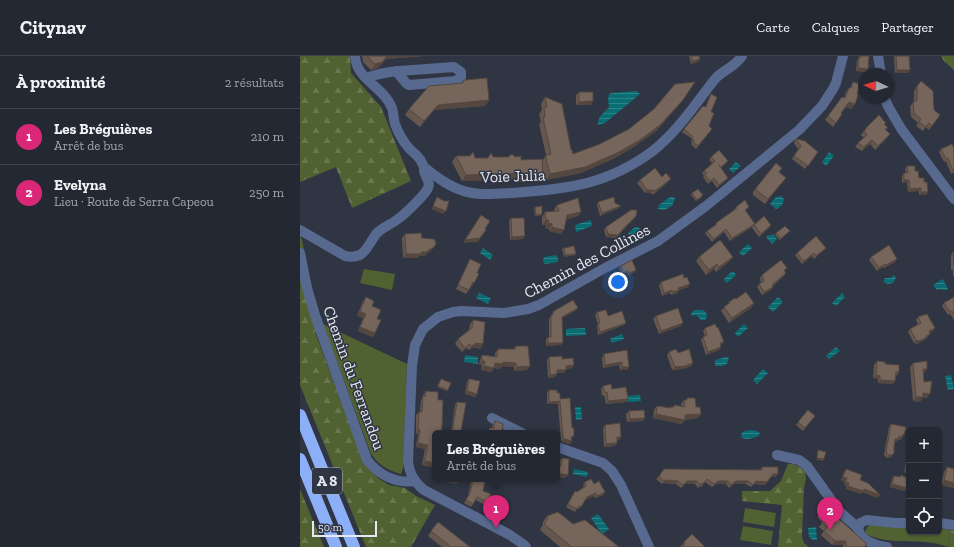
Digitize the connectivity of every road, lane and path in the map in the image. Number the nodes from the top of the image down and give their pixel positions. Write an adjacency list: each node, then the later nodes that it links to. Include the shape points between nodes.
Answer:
1 (354, 56): 7 (street, via 355,64)
2 (742, 56): 9 (street, Voie Julia, via 717,77 672,133 654,150 633,164 596,181 549,190 494,194 468,192 453,187)
3 (843, 56): 19 (street, Chemin des Collines, via 834,89 799,130 706,206 662,238 539,305 504,313 453,312 438,317 423,329 415,345 412,366 408,462)
4 (878, 56): 5 (street)
5 (880, 68)
6 (396, 71): 6 (street, via 454,67 461,72 461,77 456,81 409,85); 7 (street, via 380,72)
7 (366, 78): 9 (street, via 392,107 400,135)
8 (887, 104): 10 (street, via 902,130)
9 (426, 169): 11 (street, via 424,171 429,188 398,219 378,232 362,254 345,256)
10 (954, 199)
11 (300, 230)
12 (300, 253): 19 (street, Chemin du Ferrandou, via 315,315 367,460 380,473 404,482)
13 (300, 415): 25 (highway, A 8)
14 (492, 418): 15 (street)
15 (516, 430)
16 (560, 447): 27 (street, via 603,463 612,471)
17 (777, 455): 23 (street, via 799,460 807,466 839,511)
18 (300, 459): 24 (highway, A 8)
19 (414, 481): 26 (street, via 429,493 510,535)
20 (906, 522): 23 (street, via 867,520 860,523)
21 (942, 523): 22 (street)
22 (954, 525)
23 (858, 528): 28 (street, via 861,536 877,545)
24 (336, 547)
25 (354, 547)
26 (526, 547)
27 (649, 547)
28 (887, 547)

